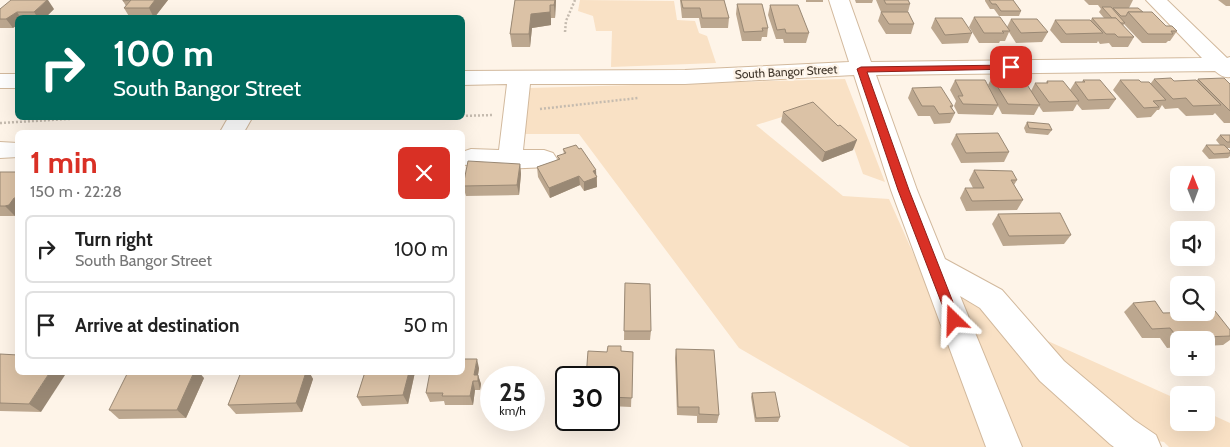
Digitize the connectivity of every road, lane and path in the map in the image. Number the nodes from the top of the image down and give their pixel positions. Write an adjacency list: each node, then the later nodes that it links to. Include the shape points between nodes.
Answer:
1 (575, 0): 4 (path)
2 (839, 0): 6 (street)
3 (1156, 0): 5 (street)
4 (565, 32)
5 (1227, 67): 6 (street, South Bangor Street)
6 (861, 69): 8 (street, South Bangor Street); 14 (street)
7 (465, 78): 8 (street, South Bangor Street)
8 (519, 78): 12 (street)
9 (60, 120): 10 (path)
10 (0, 123)
11 (471, 158): 12 (street)
12 (510, 159): 13 (street)
13 (544, 159)
14 (932, 266): 15 (street); 16 (street, via 991,299 1052,371)
15 (1004, 447)
16 (1143, 447)

